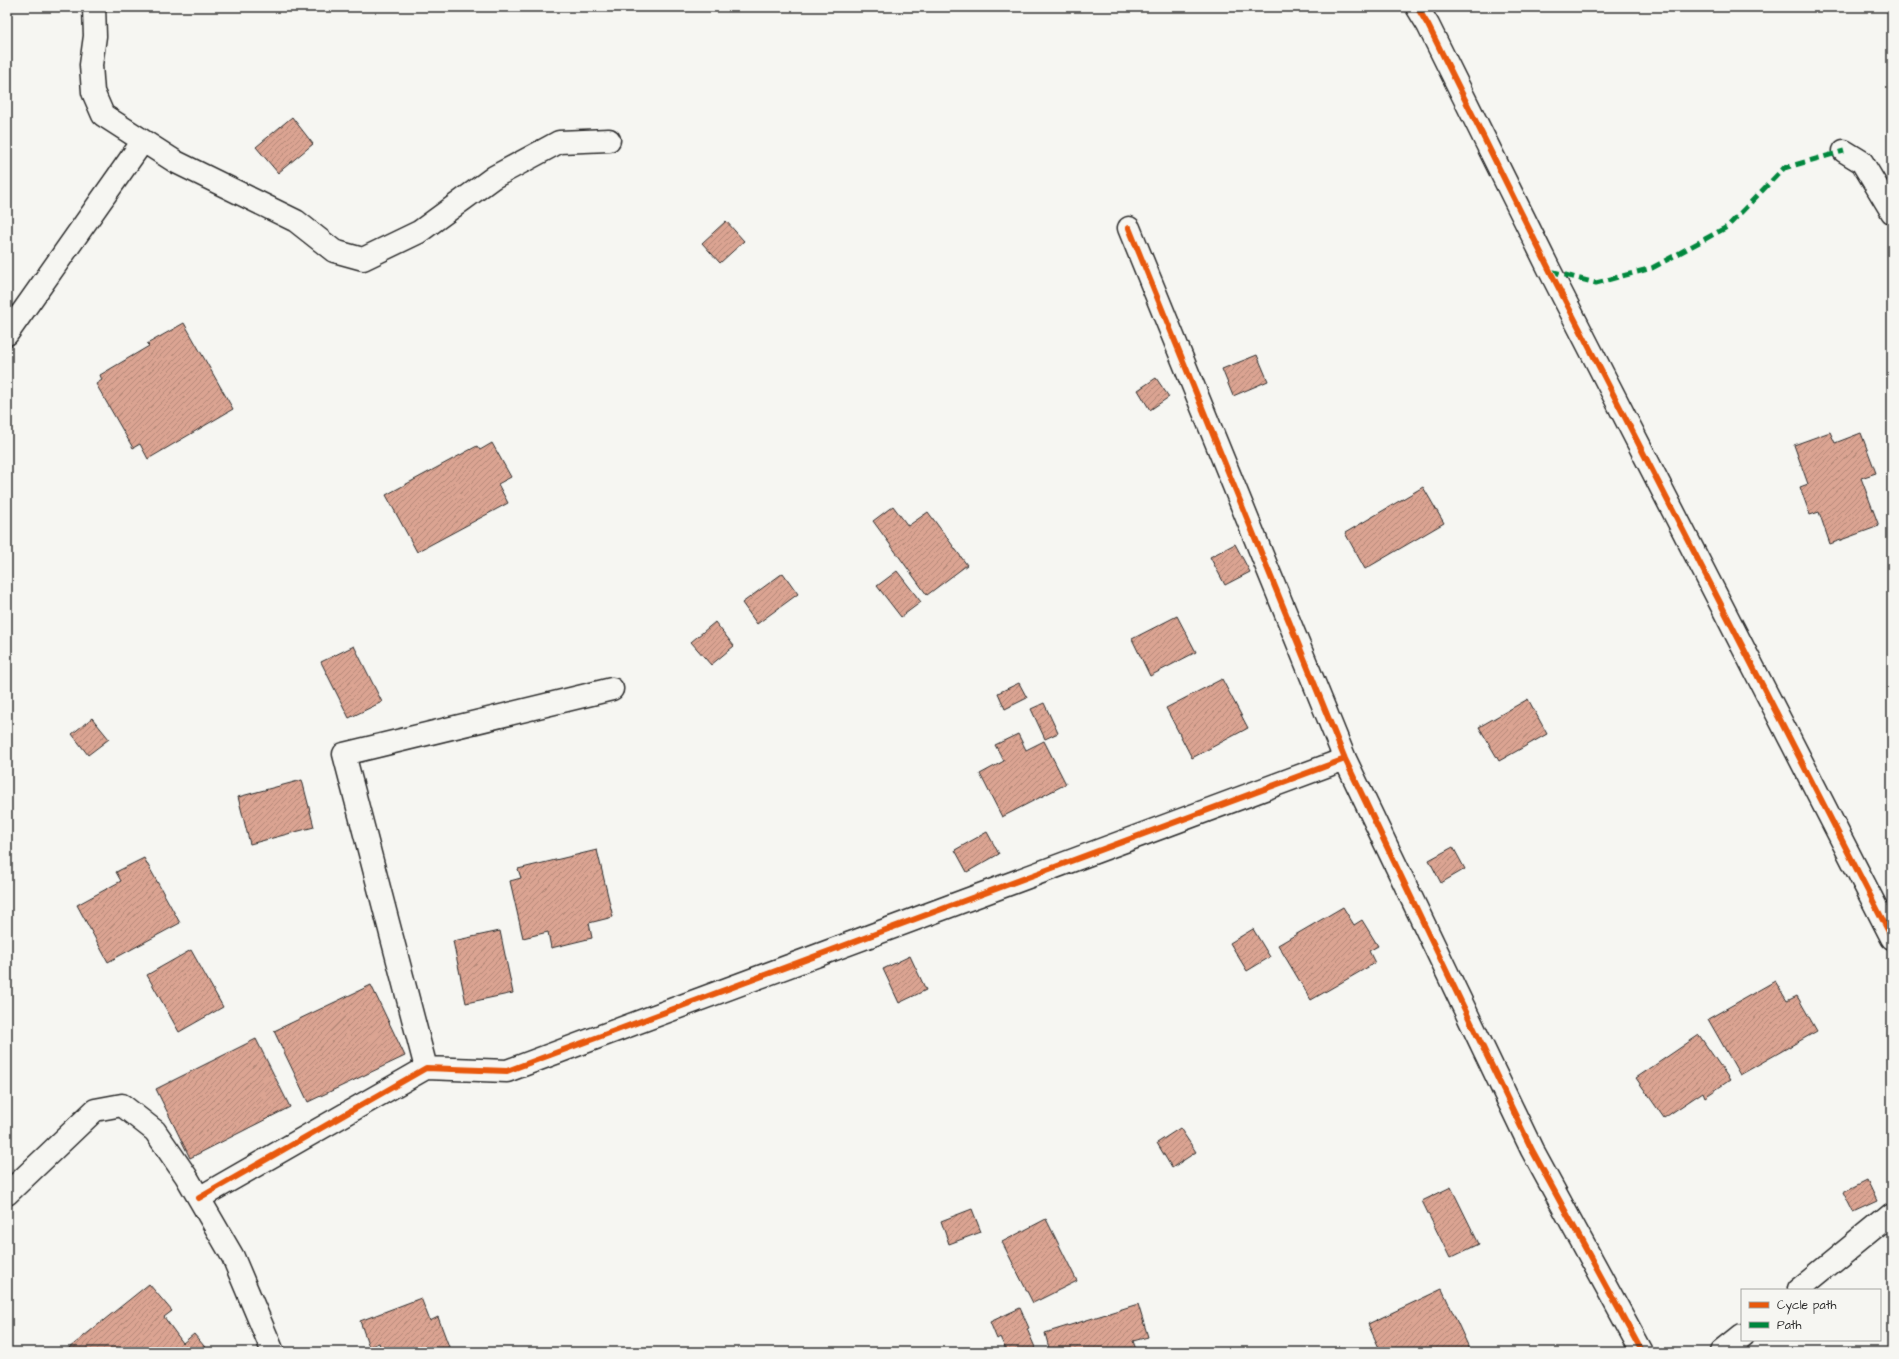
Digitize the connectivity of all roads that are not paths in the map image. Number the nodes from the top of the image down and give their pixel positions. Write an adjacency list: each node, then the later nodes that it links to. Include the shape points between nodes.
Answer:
1 (94, 7): 4 (street, via 95,36 91,65 93,92 103,115)
2 (1417, 7): 11 (street)
3 (609, 140): 4 (street, via 559,142 494,176 419,232 364,259 334,251 296,221 176,162)
4 (143, 142): 8 (street)
5 (1844, 151): 6 (street, via 1862,162)
6 (1892, 212)
7 (1130, 228): 10 (street)
8 (7, 334)
9 (612, 688): 12 (street, via 344,754)
10 (1345, 759): 12 (street, via 507,1071); 19 (street, via 1532,1150)
11 (1892, 938)
12 (426, 1068): 14 (street)
13 (7, 1194): 14 (street, via 95,1110 122,1105 156,1131)
14 (199, 1198): 18 (street, via 233,1257)
15 (1892, 1213): 16 (street)
16 (1799, 1289)
17 (1741, 1337): 20 (street)
18 (273, 1352)
19 (1642, 1352)
20 (1722, 1352)

